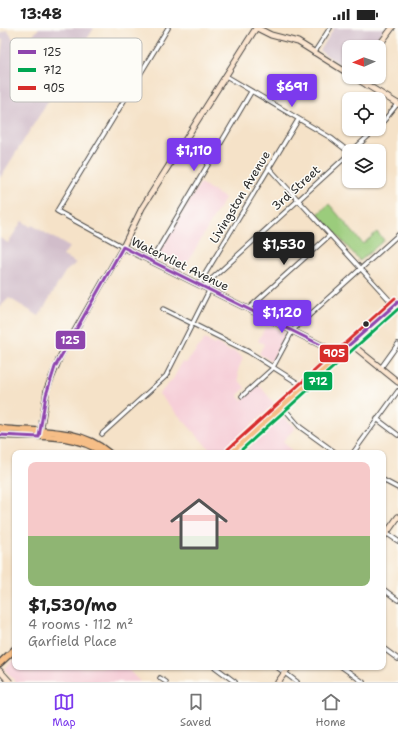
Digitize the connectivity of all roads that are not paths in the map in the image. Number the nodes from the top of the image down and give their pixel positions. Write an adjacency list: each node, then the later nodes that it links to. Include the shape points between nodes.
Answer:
1 (168, 28): 8 (street, Watervliet Avenue)
2 (256, 28): 6 (street, via 298,42); 9 (street)
3 (330, 28): 6 (street)
4 (392, 28): 5 (street)
5 (383, 40)
6 (314, 53): 7 (street)
7 (342, 70)
8 (142, 71)
9 (226, 76): 12 (street); 25 (street, via 142,208)
10 (365, 84): 11 (street)
11 (368, 86): 14 (street)
12 (251, 92): 16 (street); 26 (street)
13 (123, 102): 25 (street, Watervliet Avenue, via 57,211)
14 (398, 104): 15 (street)
15 (386, 119)
16 (298, 120): 19 (street); 21 (street, Livingston Avenue)
17 (368, 136): 18 (street)
18 (360, 144)
19 (342, 147)
20 (342, 159): 22 (street, 3rd Street)
21 (269, 168): 22 (street); 28 (street, Livingston Avenue)
22 (298, 200): 23 (street); 28 (street, 3rd Street)
23 (330, 235): 27 (street); 31 (street)
24 (398, 235): 27 (street)
25 (123, 247): 26 (street, Watervliet Avenue); 48 (street, via 54,368 46,395)
26 (151, 261): 28 (street, Watervliet Avenue)
27 (361, 269): 30 (street); 34 (street)
28 (201, 285): 29 (street, Watervliet Avenue)
29 (210, 289): 31 (street, Watervliet Avenue); 33 (street)
30 (396, 304): 35 (main road)
31 (248, 308): 34 (street, Watervliet Avenue)
32 (162, 309): 33 (street)
33 (192, 324): 38 (street); 49 (street, via 166,376)
34 (293, 330): 37 (street, Watervliet Avenue); 38 (street)
35 (351, 344): 37 (main road); 39 (street)
36 (398, 344): 39 (street)
37 (339, 354): 41 (main road)
38 (273, 367): 41 (street); 43 (street)
39 (380, 369): 40 (street)
40 (398, 382)
41 (304, 387): 44 (main road)
42 (398, 391): 45 (street)
43 (242, 396)
44 (282, 406): 54 (main road); 55 (street, via 299,426)
45 (377, 420): 51 (street); 56 (street)
46 (0, 428): 47 (highway)
47 (7, 430): 48 (main road)
48 (40, 434): 50 (main road); 52 (main road, via 78,441); 53 (main road, via 77,435)
49 (102, 434)
50 (0, 435)
51 (398, 435)
52 (97, 450)
53 (105, 450)
54 (234, 450)
55 (332, 450)
56 (355, 450)
57 (386, 482): 58 (street)
58 (398, 488)
59 (398, 517): 60 (street)
60 (386, 532)
61 (386, 535): 62 (street)
62 (398, 541)
63 (386, 591): 64 (street)
64 (398, 600)
65 (386, 650): 67 (street)
66 (12, 652): 68 (main road)
67 (398, 659)
68 (0, 662)
69 (219, 670): 78 (street)
70 (280, 670): 74 (street)
71 (286, 670): 74 (street)
72 (346, 670): 81 (street)
73 (0, 671): 76 (street)
74 (284, 673): 79 (street); 80 (street)
75 (160, 678): 77 (street)
76 (10, 682)
77 (166, 682)
78 (235, 682)
79 (278, 682)
80 (297, 682)
81 (363, 682)

